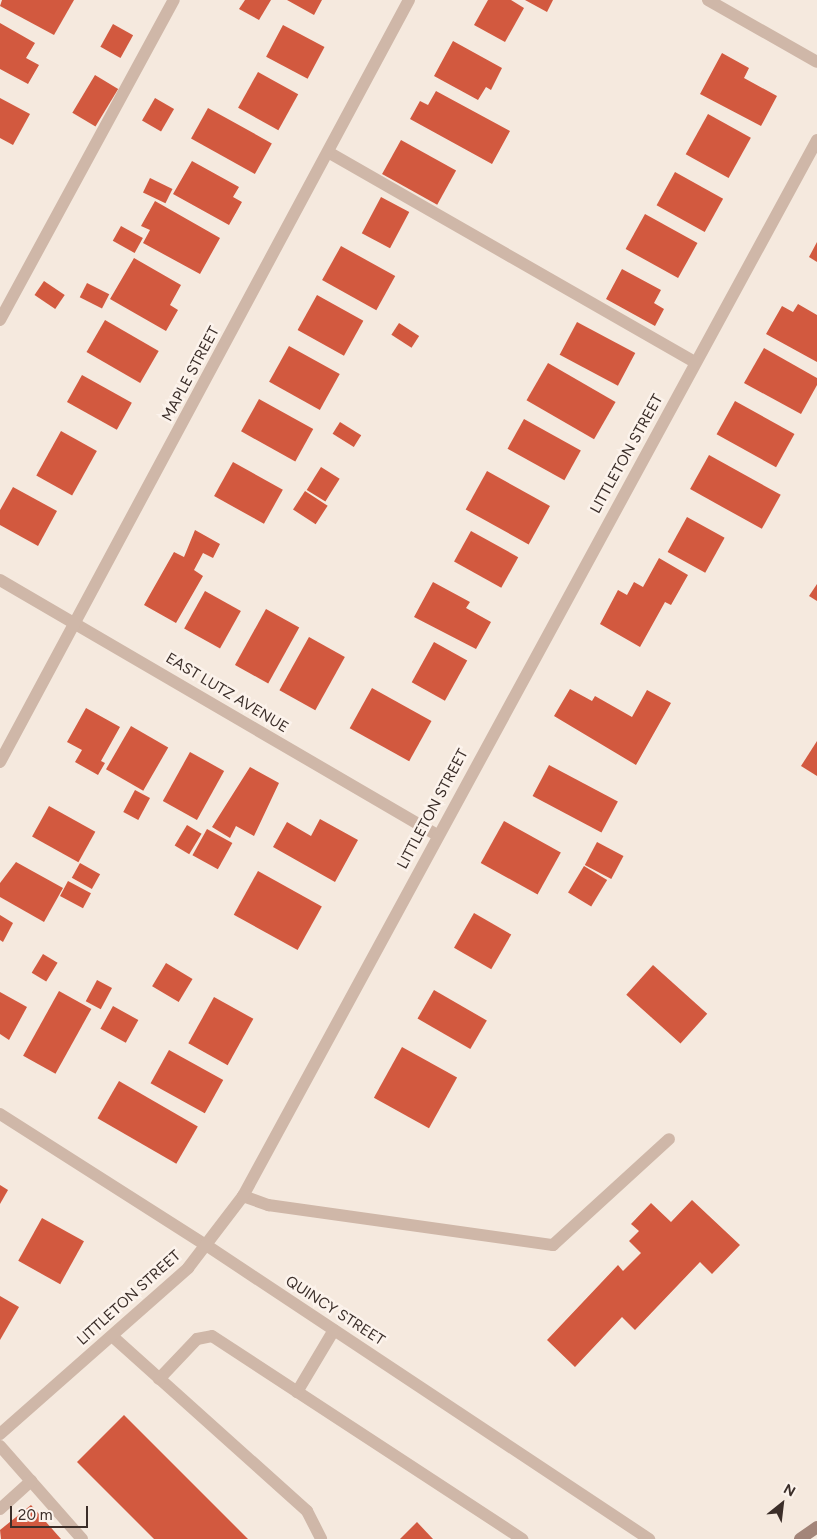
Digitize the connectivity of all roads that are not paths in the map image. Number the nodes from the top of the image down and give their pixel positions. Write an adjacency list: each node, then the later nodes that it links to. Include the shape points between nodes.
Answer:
1 (174, 0): 7 (street)
2 (409, 0): 6 (street, MAPLE STREET)
3 (708, 0): 4 (street)
4 (817, 62)
5 (817, 140): 8 (street, LITTLETON STREET)
6 (328, 152): 8 (street); 10 (street, MAPLE STREET)
7 (0, 320)
8 (696, 362): 12 (street, LITTLETON STREET)
9 (0, 580): 10 (street, EAST LUTZ AVENUE)
10 (76, 622): 11 (street, MAPLE STREET); 12 (street, EAST LUTZ AVENUE)
11 (0, 762)
12 (437, 835): 15 (street, LITTLETON STREET)
13 (0, 1114): 16 (street, QUINCY STREET)
14 (669, 1139): 15 (street, via 553,1245 268,1206)
15 (243, 1196): 16 (street, LITTLETON STREET)
16 (206, 1246): 17 (street, QUINCY STREET); 18 (street, LITTLETON STREET, via 188,1268)
17 (334, 1330): 20 (street); 29 (street, QUINCY STREET)
18 (112, 1336): 19 (street); 21 (street, LITTLETON STREET)
19 (159, 1379): 20 (street, via 198,1339 212,1336); 27 (street, via 307,1511)
20 (297, 1392): 28 (street)
21 (0, 1434)
22 (0, 1446): 23 (street)
23 (31, 1481): 24 (street); 26 (street)
24 (0, 1509)
25 (817, 1527): 30 (main road)
26 (82, 1539)
27 (321, 1539)
28 (522, 1539)
29 (648, 1539)
30 (800, 1539)

